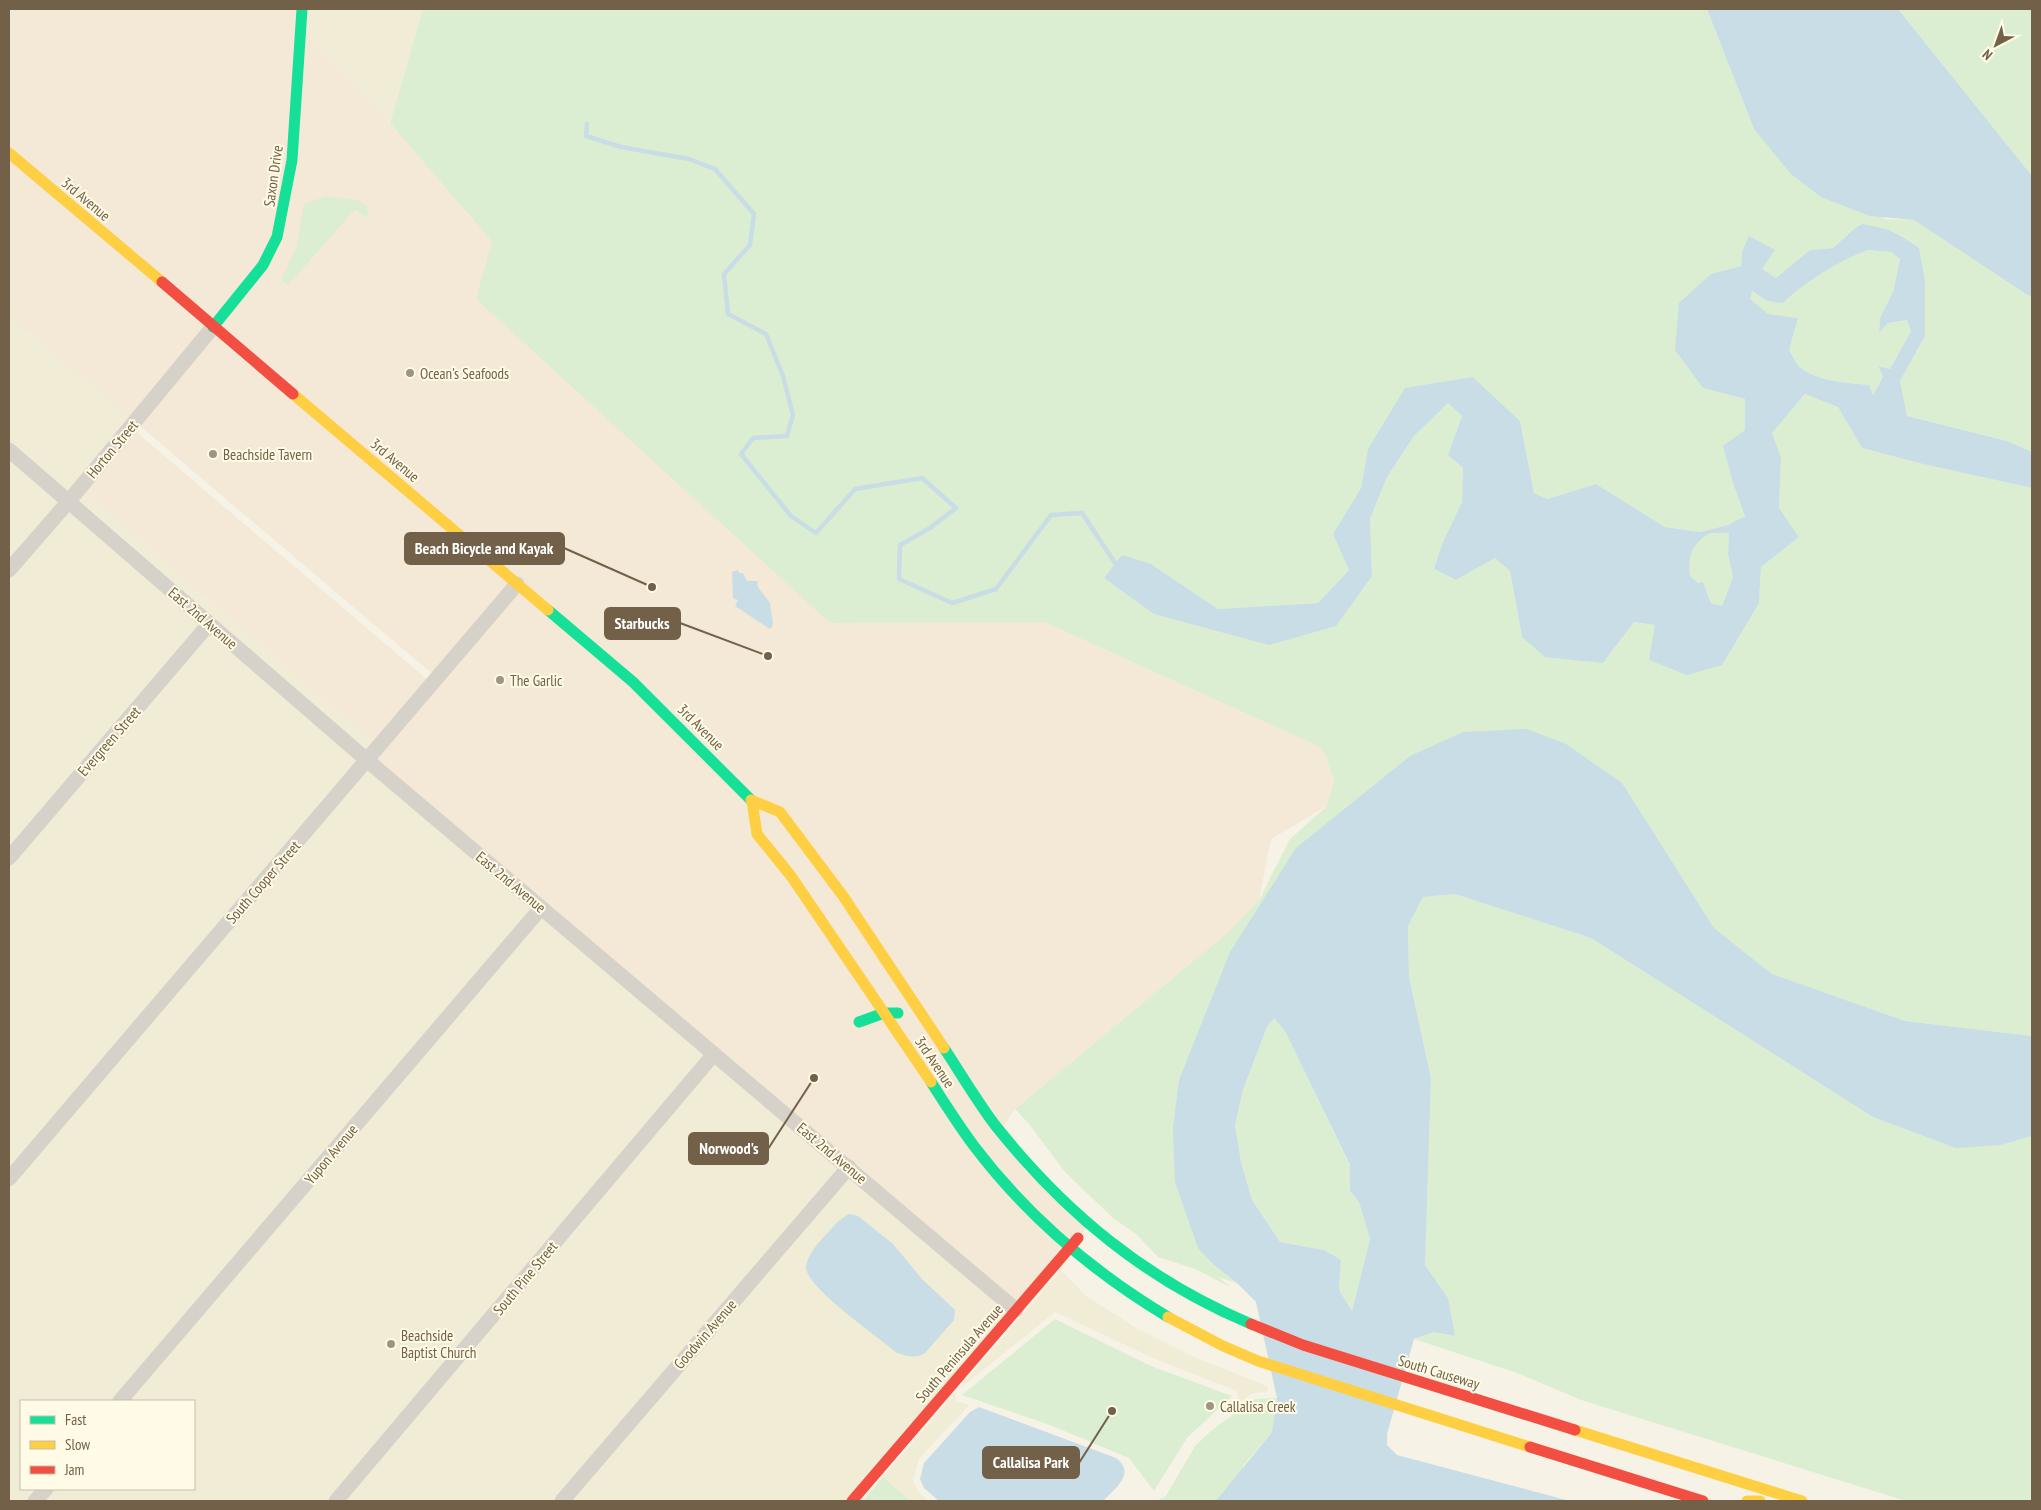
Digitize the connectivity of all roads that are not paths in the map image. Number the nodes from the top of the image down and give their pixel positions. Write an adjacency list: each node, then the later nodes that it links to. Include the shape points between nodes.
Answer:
1 (302, 9): 3 (main road, Saxon Drive, via 292,160 277,237 263,265)
2 (9, 153): 3 (main road, 3rd Avenue)
3 (213, 327): 5 (street, Horton Street); 7 (main road, 3rd Avenue)
4 (9, 450): 5 (street, East 2nd Avenue)
5 (69, 500): 6 (street, Horton Street); 8 (street, East 2nd Avenue)
6 (9, 570)
7 (517, 584): 9 (street, South Cooper Street); 10 (main road, 3rd Avenue, via 633,682)
8 (209, 624): 9 (street, East 2nd Avenue); 11 (street, Evergreen Street)
9 (368, 761): 12 (street, East 2nd Avenue); 20 (street, South Cooper Street)
10 (752, 801): 13 (main road, 3rd Avenue, via 757,834 796,884); 18 (main road, 3rd Avenue, via 780,812 811,853 867,931)
11 (9, 858)
12 (541, 908): 16 (street, East 2nd Avenue); 24 (street, Yupon Avenue)
13 (884, 1013): 14 (main road); 15 (main road); 22 (main road, 3rd Avenue, via 974,1146 1021,1202)
14 (906, 1017)
15 (859, 1022)
16 (714, 1054): 19 (street, East 2nd Avenue); 31 (street, South Pine Street)
17 (945, 1071): 18 (main road)
18 (994, 1123): 21 (main road, 3rd Avenue, via 1039,1176)
19 (849, 1167): 23 (street, East 2nd Avenue); 32 (street, Goodwin Avenue)
20 (9, 1179)
21 (1089, 1225): 22 (main road, South Peninsula Avenue); 25 (main road, South Causeway, via 1158,1276 1233,1317 1303,1345)
22 (1070, 1248): 23 (main road, South Peninsula Avenue); 34 (main road, via 1143,1302 1222,1346 1289,1372)
23 (1016, 1310): 33 (main road, South Peninsula Avenue)
24 (121, 1400)
25 (1624, 1445): 26 (main road); 37 (main road, South Causeway)
26 (1690, 1478)
27 (1704, 1488): 29 (main road)
28 (45, 1490): 30 (street)
29 (1714, 1497)
30 (35, 1501)
31 (336, 1501)
32 (562, 1501)
33 (852, 1501)
34 (1703, 1501)
35 (1747, 1501): 36 (main road)
36 (1760, 1501)
37 (1802, 1501)

